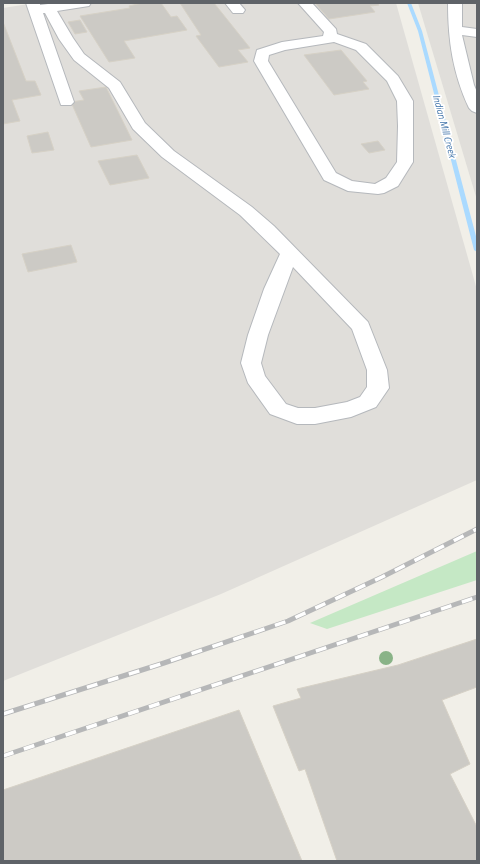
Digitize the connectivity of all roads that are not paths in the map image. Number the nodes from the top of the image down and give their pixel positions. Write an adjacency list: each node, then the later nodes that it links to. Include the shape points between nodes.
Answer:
1 (84, 3): 4 (lane)
2 (304, 3): 7 (lane, via 331,32)
3 (455, 3): 5 (lane)
4 (45, 6): 8 (lane); 10 (lane, via 80,57 115,85 139,126 168,154 246,211)
5 (455, 30): 6 (lane); 9 (lane, via 466,85)
6 (477, 32)
7 (330, 36): 7 (lane, via 329,39 282,46 262,53 261,61 330,176 348,186 378,189 392,182 405,162 405,101 394,79 361,47)
8 (66, 102)
9 (477, 108)
10 (290, 253): 10 (lane, via 361,327 376,370 378,388 368,402 351,409 315,416 297,416 278,409 255,378 251,363 258,335)

